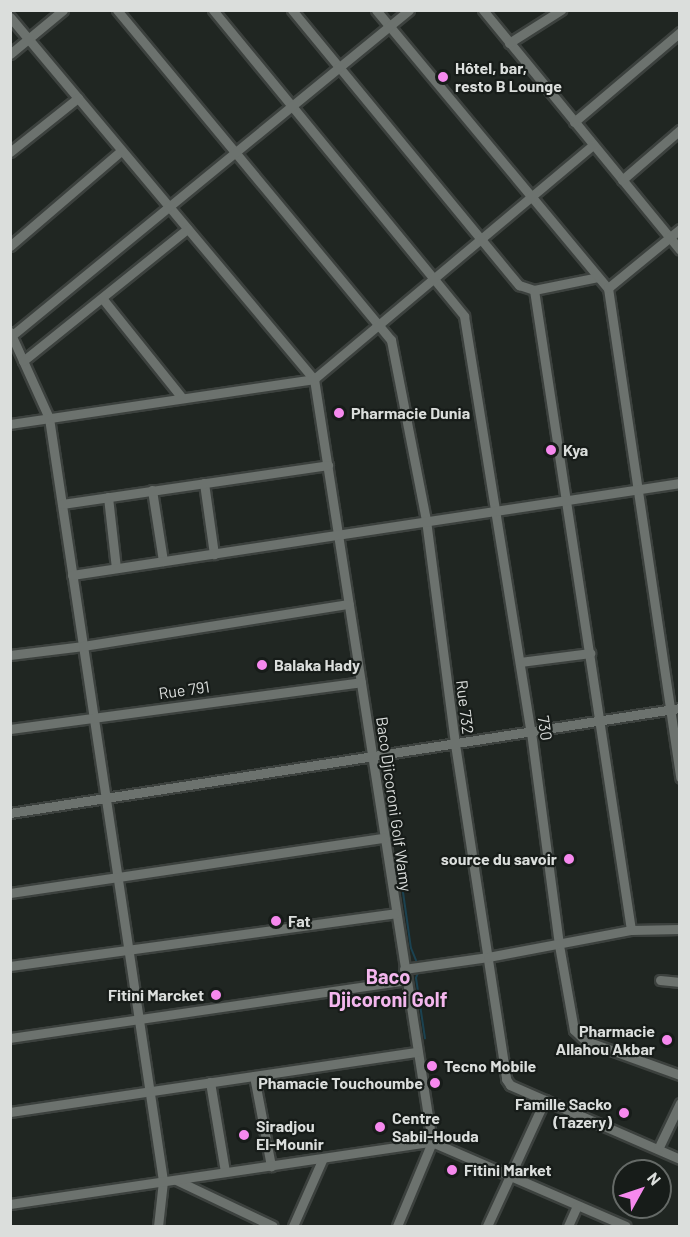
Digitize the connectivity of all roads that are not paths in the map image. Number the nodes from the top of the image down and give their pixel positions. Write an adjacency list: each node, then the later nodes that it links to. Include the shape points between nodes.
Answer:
1 (63, 10): 12 (street)
2 (117, 10): 23 (street)
3 (213, 10): 17 (street)
4 (292, 10): 15 (street)
5 (376, 10): 10 (street)
6 (409, 10): 10 (street)
7 (483, 10): 13 (street)
8 (559, 11): 13 (street)
9 (10, 17): 12 (street)
10 (390, 27): 15 (street); 25 (street)
11 (680, 32): 18 (street)
12 (29, 39): 14 (street); 16 (street)
13 (509, 43): 18 (street)
14 (10, 54)
15 (340, 68): 17 (street); 30 (street)
16 (78, 98): 21 (street); 22 (street)
17 (292, 107): 23 (street); 34 (street)
18 (574, 122): 20 (street)
19 (680, 130): 24 (street)
20 (593, 145): 24 (street); 25 (street)
21 (122, 151): 26 (street); 31 (street)
22 (10, 152)
23 (236, 153): 26 (street); 38 (street)
24 (622, 180): 29 (street)
25 (532, 197): 30 (street); 33 (street)
26 (169, 207): 28 (street); 39 (street)
27 (680, 228): 29 (street)
28 (187, 229): 37 (street); 41 (street)
29 (669, 237): 32 (street); 35 (street)
30 (482, 239): 34 (street); 36 (street, via 519,285)
31 (10, 246)
32 (680, 250)
33 (598, 277): 35 (street); 36 (street)
34 (434, 279): 38 (street); 53 (street, 730, via 464,316)
35 (608, 288): 49 (street)
36 (534, 290): 51 (street)
37 (102, 298): 40 (street); 42 (street)
38 (379, 325): 41 (street); 54 (street, Rue 732, via 391,340)
39 (11, 335): 40 (street)
40 (23, 361): 43 (street)
41 (314, 379): 42 (street); 45 (street, Baco Djicoroni Golf Wamy)
42 (182, 399): 43 (street)
43 (49, 418): 44 (street); 52 (street)
44 (10, 423)
45 (328, 465): 46 (street); 55 (street, Baco Djicoroni Golf Wamy)
46 (204, 483): 48 (street); 56 (street)
47 (680, 483): 49 (street)
48 (152, 490): 50 (street); 57 (street)
49 (637, 490): 51 (street); 66 (street)
50 (108, 497): 52 (street); 58 (street)
51 (566, 500): 53 (street); 62 (street)
52 (62, 504): 59 (street)
53 (495, 511): 54 (street); 64 (street, 730)
54 (426, 520): 55 (street); 71 (street, Rue 732)
55 (339, 535): 56 (street); 60 (street, Baco Djicoroni Golf Wamy)
56 (214, 554): 57 (street)
57 (163, 561): 58 (street)
58 (116, 568): 59 (street)
59 (72, 575): 61 (street)
60 (349, 604): 61 (street); 65 (street, Baco Djicoroni Golf Wamy)
61 (83, 646): 63 (street); 67 (street)
62 (590, 653): 64 (street); 68 (street)
63 (10, 655)
64 (519, 662): 70 (street, 730)
65 (361, 682): 67 (street, Rue 791); 72 (street, Baco Djicoroni Golf Wamy)
66 (674, 709): 68 (street); 73 (street)
67 (94, 717): 69 (street, Rue 791); 74 (street)
68 (600, 721): 70 (street); 81 (street)
69 (10, 729)
70 (531, 732): 71 (street); 82 (street, 730)
71 (455, 744): 72 (street); 84 (street, Rue 732)
72 (373, 756): 74 (street); 76 (street, Baco Djicoroni Golf Wamy)
73 (680, 778)
74 (106, 798): 75 (street); 77 (street)
75 (10, 813)
76 (384, 838): 77 (street); 79 (street, Baco Djicoroni Golf Wamy)
77 (118, 877): 78 (street); 83 (street)
78 (10, 893)
79 (395, 913): 83 (street); 86 (street, Baco Djicoroni Golf Wamy)
80 (680, 929): 81 (street)
81 (631, 930): 82 (street)
82 (559, 945): 84 (street); 93 (street, 730, via 574,1030 579,1037)
83 (129, 949): 85 (street); 90 (street)
84 (488, 957): 86 (street); 97 (street, Rue 732, via 506,1079 510,1085)
85 (10, 966)
86 (404, 969): 87 (street, Baco Djicoroni Golf Wamy)
87 (406, 980): 90 (street); 92 (street, Baco Djicoroni Golf Wamy)
88 (660, 980): 89 (street)
89 (680, 982)
90 (139, 1019): 91 (street); 96 (street)
91 (10, 1038)
92 (418, 1052): 94 (street); 100 (street, Baco Djicoroni Golf Wamy)
93 (680, 1075)
94 (254, 1076): 95 (street); 104 (street)
95 (210, 1082): 96 (street); 105 (street)
96 (150, 1091): 99 (street); 108 (street)
97 (545, 1100): 101 (street); 106 (street)
98 (680, 1103): 101 (street)
99 (10, 1112)
100 (432, 1142): 102 (street); 106 (street); 114 (street)
101 (658, 1149): 103 (street)
102 (323, 1158): 104 (street); 113 (street)
103 (680, 1159)
104 (270, 1166): 105 (street)
105 (225, 1172): 107 (street)
106 (510, 1176): 110 (street); 115 (street)
107 (176, 1180): 108 (street); 112 (street)
108 (163, 1181): 109 (street); 111 (street)
109 (10, 1204)
110 (578, 1206): 116 (street); 117 (street)
111 (158, 1227)
112 (273, 1227)
113 (293, 1227)
114 (397, 1227)
115 (487, 1227)
116 (568, 1227)
117 (626, 1227)

